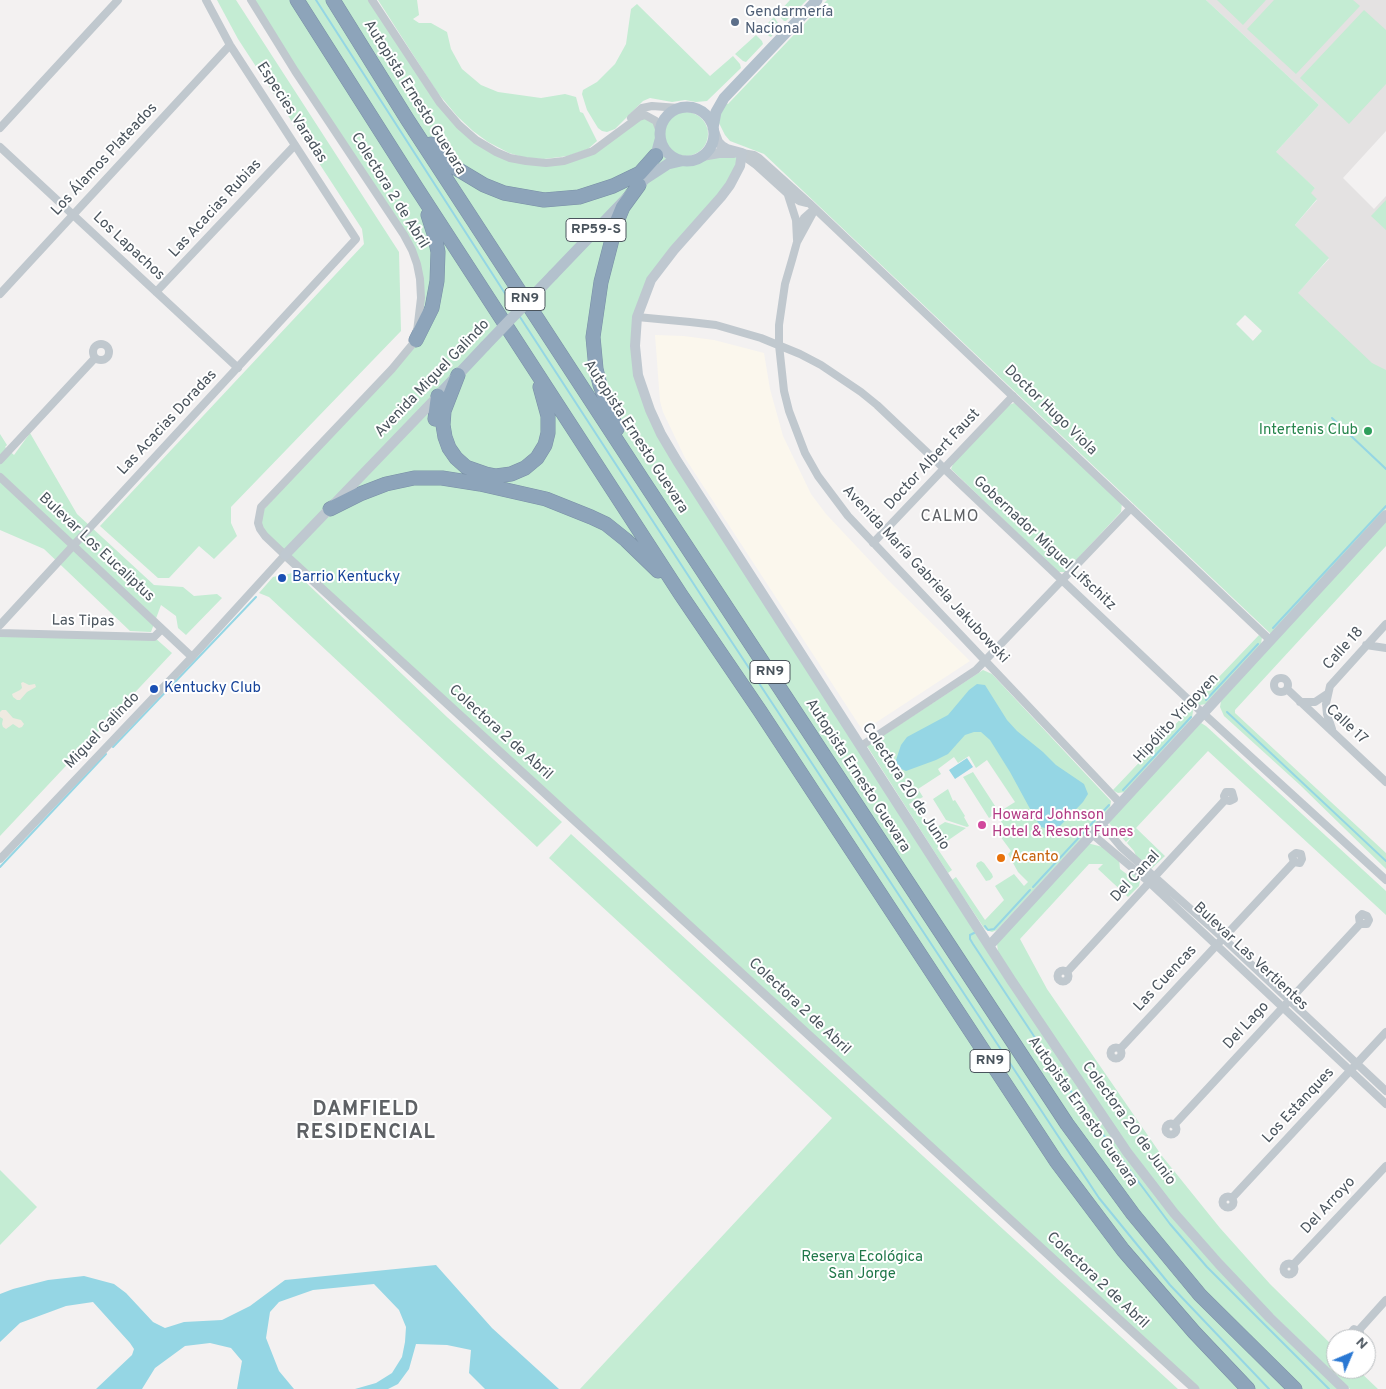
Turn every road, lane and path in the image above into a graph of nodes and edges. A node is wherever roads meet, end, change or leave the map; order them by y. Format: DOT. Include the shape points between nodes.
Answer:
graph roads {
  1 [pos="118,0"];
  2 [pos="206,0"];
  3 [pos="251,0"];
  4 [pos="297,0"];
  5 [pos="333,0"];
  6 [pos="372,0"];
  7 [pos="817,0"];
  8 [pos="230,45"];
  9 [pos="724,98"];
  10 [pos="679,108"];
  11 [pos="700,110"];
  12 [pos="407,119"];
  13 [pos="0,128"];
  14 [pos="624,128"];
  15 [pos="713,130"];
  16 [pos="660,136"];
  17 [pos="295,145"];
  18 [pos="0,147"];
  19 [pos="742,154"];
  20 [pos="656,155"];
  21 [pos="702,156"];
  22 [pos="681,160"];
  23 [pos="641,182"];
  24 [pos="416,187"];
  25 [pos="788,194"];
  26 [pos="812,206"];
  27 [pos="73,215"];
  28 [pos="798,230"];
  29 [pos="356,239"];
  30 [pos="797,242"];
  31 [pos="156,292"];
  32 [pos="0,294"];
  33 [pos="637,318"];
  34 [pos="416,340"];
  35 [pos="779,345"];
  36 [pos="95,358"];
  37 [pos="533,367"];
  38 [pos="238,368"];
  39 [pos="458,375"];
  40 [pos="438,396"];
  41 [pos="1013,396"];
  42 [pos="0,460"];
  43 [pos="944,468"];
  44 [pos="0,477"];
  45 [pos="642,479"];
  46 [pos="480,484"];
  47 [pos="1131,508"];
  48 [pos="330,509"];
  49 [pos="1386,515"];
  50 [pos="873,543"];
  51 [pos="74,546"];
  52 [pos="285,556"];
  53 [pos="1062,580"];
  54 [pos="681,595"];
  55 [pos="1386,624"];
  56 [pos="0,625"];
  57 [pos="162,629"];
  58 [pos="0,633"];
  59 [pos="1270,640"];
  60 [pos="1366,645"];
  61 [pos="1386,648"];
  62 [pos="192,657"];
  63 [pos="986,661"];
  64 [pos="1287,689"];
  65 [pos="1327,694"];
  66 [pos="1300,702"];
  67 [pos="1203,713"];
  68 [pos="1334,733"];
  69 [pos="861,746"];
  70 [pos="1386,782"];
  71 [pos="1225,800"];
  72 [pos="1120,803"];
  73 [pos="1101,823"];
  74 [pos="1092,834"];
  75 [pos="0,859"];
  76 [pos="1294,862"];
  77 [pos="1152,880"];
  78 [pos="1386,880"];
  79 [pos="1360,924"];
  80 [pos="1223,938"];
  81 [pos="990,945"];
  82 [pos="1216,945"];
  83 [pos="1066,972"];
  84 [pos="1289,1000"];
  85 [pos="1283,1007"];
  86 [pos="1386,1032"];
  87 [pos="1120,1049"];
  88 [pos="1357,1064"];
  89 [pos="1350,1071"];
  90 [pos="1386,1091"];
  91 [pos="1386,1104"];
  92 [pos="1174,1125"];
  93 [pos="1386,1166"];
  94 [pos="1232,1198"];
  95 [pos="1293,1265"];
  96 [pos="1386,1300"];
  97 [pos="1359,1329"];
  98 [pos="1195,1389"];
  99 [pos="1248,1389"];
  100 [pos="1295,1389"];
  101 [pos="1344,1389"];
  1 -- 13 [label="street"];
  2 -- 8 [label="street, Especies Varadas"];
  3 -- 34 [label="street, Colectora 2 de Abril" via="412,250 421,298"];
  4 -- 24 [label="highway, RN9"];
  5 -- 12 [label="highway, Autopista Ernesto Guevara / RN9"];
  6 -- 14 [label="street" via="440,102 476,140 496,152 526,161 564,161 593,151"];
  7 -- 9 [label="main road"];
  8 -- 17 [label="street, Especies Varadas"];
  8 -- 27 [label="street, Los Álamos Plateados"];
  9 -- 11 [label="main road"];
  9 -- 15 [label="main road" via="716,112"];
  10 -- 11 [label="main road"];
  10 -- 14 [label="street" via="642,108"];
  10 -- 16 [label="main road" via="664,120"];
  11 -- 15 [label="main road"];
  12 -- 20 [label="highway" via="442,156 468,176 504,193 525,198 564,199 596,193 629,179"];
  12 -- 45 [label="highway, Autopista Ernesto Guevara / RN9"];
  14 -- 16 [label="street" via="645,115 656,121"];
  15 -- 19 [label="main road, Doctor Hugo Viola" via="722,146"];
  15 -- 21 [label="main road" via="711,145"];
  16 -- 20 [label="main road, Avenida Miguel Galindo / RP59-S"];
  16 -- 22 [label="main road" via="667,153"];
  17 -- 29 [label="street, Especies Varadas"];
  17 -- 31 [label="street, Las Acacias Rubias"];
  18 -- 27 [label="street, Los Lapachos"];
  19 -- 21 [label="main road, Doctor Hugo Viola"];
  19 -- 25 [label="street, Doctor Hugo Viola"];
  19 -- 26 [label="street, Doctor Hugo Viola" via="759,158"];
  19 -- 33 [label="main road, Colectora 20 de Junio" via="730,185 652,280"];
  20 -- 23 [label="main road, Avenida Miguel Galindo / RP59-S"];
  21 -- 22 [label="main road" via="696,160"];
  22 -- 23 [label="main road, Avenida Miguel Galindo / RP59-S" via="668,164"];
  23 -- 39 [label="main road, Avenida Miguel Galindo / RP59-S, bridge"];
  23 -- 45 [label="highway" via="623,207 616,224 601,282 593,337 596,369 605,401"];
  24 -- 34 [label="highway" via="438,252 435,296 430,314"];
  24 -- 37 [label="highway, RN9"];
  25 -- 26 [label="street, Doctor Hugo Viola"];
  25 -- 28 [label="street, Avenida María Gabriela Jakubowski"];
  26 -- 28 [label="street"];
  26 -- 30 [label="street, Avenida María Gabriela Jakubowski"];
  26 -- 41 [label="street, Doctor Hugo Viola"];
  27 -- 31 [label="street, Los Lapachos"];
  27 -- 32 [label="street, Los Álamos Plateados"];
  28 -- 30 [label="street, Avenida María Gabriela Jakubowski"];
  29 -- 38 [label="street, Las Acacias Doradas"];
  30 -- 35 [label="street, Avenida María Gabriela Jakubowski" via="782,301"];
  31 -- 38 [label="street, Los Lapachos"];
  33 -- 35 [label="street, Gobernador Miguel Lifschitz" via="716,326"];
  33 -- 69 [label="main road, Colectora 20 de Junio" via="634,346 638,375 661,434"];
  34 -- 52 [label="street, Colectora 2 de Abril" via="261,507 260,529"];
  35 -- 43 [label="street, Gobernador Miguel Lifschitz" via="821,365 861,392"];
  35 -- 50 [label="street, Avenida María Gabriela Jakubowski" via="784,391 805,452 833,498"];
  36 -- 42 [label="street"];
  37 -- 39 [label="highway" via="548,416 545,445 525,468 496,476 466,467 456,458 447,442 444,411"];
  37 -- 54 [label="highway, RN9"];
  38 -- 51 [label="street, Las Acacias Doradas"];
  39 -- 40 [label="main road, Avenida Miguel Galindo / RP59-S"];
  40 -- 46 [label="highway" via="435,432 442,455 458,472"];
  40 -- 48 [label="main road, Avenida Miguel Galindo / RP59-S"];
  41 -- 43 [label="street, Doctor Albert Faust"];
  41 -- 47 [label="street, Doctor Hugo Viola"];
  43 -- 50 [label="street, Doctor Albert Faust"];
  43 -- 53 [label="street, Gobernador Miguel Lifschitz"];
  44 -- 51 [label="street, Bulevar Los Eucaliptus"];
  45 -- 100 [label="highway, Autopista Ernesto Guevara / RN9" via="1067,1124 1133,1214 1200,1295"];
  46 -- 48 [label="highway" via="442,478 414,478 386,484"];
  46 -- 54 [label="highway" via="561,504 606,524 639,551"];
  47 -- 53 [label="street"];
  47 -- 59 [label="street, Doctor Hugo Viola"];
  48 -- 52 [label="main road, Avenida Miguel Galindo / RP59-S"];
  49 -- 59 [label="main road, Hipólito Yrigoyen"];
  50 -- 63 [label="street, Avenida María Gabriela Jakubowski"];
  51 -- 56 [label="street, Las Acacias Doradas"];
  51 -- 57 [label="street, Bulevar Los Eucaliptus"];
  52 -- 62 [label="street, Miguel Galindo"];
  52 -- 98 [label="street, Colectora 2 de Abril"];
  53 -- 63 [label="street"];
  53 -- 67 [label="street, Gobernador Miguel Lifschitz"];
  54 -- 99 [label="highway, RN9" via="1056,1161 1123,1250"];
  55 -- 60 [label="street, Calle 18"];
  57 -- 58 [label="street, Las Tipas" via="154,637"];
  57 -- 62 [label="street, Bulevar Los Eucaliptus"];
  59 -- 67 [label="main road, Hipólito Yrigoyen"];
  60 -- 61 [label="street"];
  60 -- 65 [label="street, Calle 18" via="1334,680"];
  62 -- 75 [label="street, Miguel Galindo"];
  63 -- 69 [label="street"];
  63 -- 72 [label="street, Avenida María Gabriela Jakubowski"];
  64 -- 66 [label="street, Calle 17"];
  65 -- 66 [label="street, Calle 18" via="1314,702"];
  65 -- 68 [label="street, Calle 18" via="1327,714"];
  66 -- 68 [label="street, Calle 17"];
  67 -- 72 [label="main road, Hipólito Yrigoyen"];
  67 -- 78 [label="street, Gobernador Miguel Lifschitz"];
  68 -- 70 [label="street, Calle 17"];
  69 -- 81 [label="main road, Colectora 20 de Junio"];
  71 -- 77 [label="street, Del Canal"];
  72 -- 73 [label="main road, Hipólito Yrigoyen"];
  73 -- 74 [label="main road, Hipólito Yrigoyen"];
  73 -- 77 [label="street, Bulevar Las Vertientes"];
  74 -- 77 [label="street, Bulevar Las Vertientes"];
  74 -- 81 [label="main road, Hipólito Yrigoyen"];
  76 -- 80 [label="street, Las Cuencas"];
  77 -- 80 [label="street, Bulevar Las Vertientes"];
  77 -- 82 [label="street, Bulevar Las Vertientes"];
  77 -- 83 [label="street, Del Canal"];
  79 -- 84 [label="street, Del Lago"];
  80 -- 82 [label="street, Las Cuencas"];
  80 -- 84 [label="street, Bulevar Las Vertientes"];
  81 -- 101 [label="main road, Colectora 20 de Junio" via="1097,1109 1174,1213 1241,1288"];
  82 -- 85 [label="street, Bulevar Las Vertientes"];
  82 -- 87 [label="street, Las Cuencas"];
  84 -- 85 [label="street, Del Lago"];
  84 -- 88 [label="street, Bulevar Las Vertientes"];
  85 -- 89 [label="street, Bulevar Las Vertientes"];
  85 -- 92 [label="street, Del Lago"];
  86 -- 88 [label="street, Los Estanques"];
  88 -- 89 [label="street, Los Estanques"];
  88 -- 90 [label="street, Bulevar Las Vertientes"];
  89 -- 91 [label="street, Bulevar Las Vertientes"];
  89 -- 94 [label="street, Los Estanques"];
  93 -- 95 [label="street, Del Arroyo"];
  96 -- 97 [label="street"];
}
